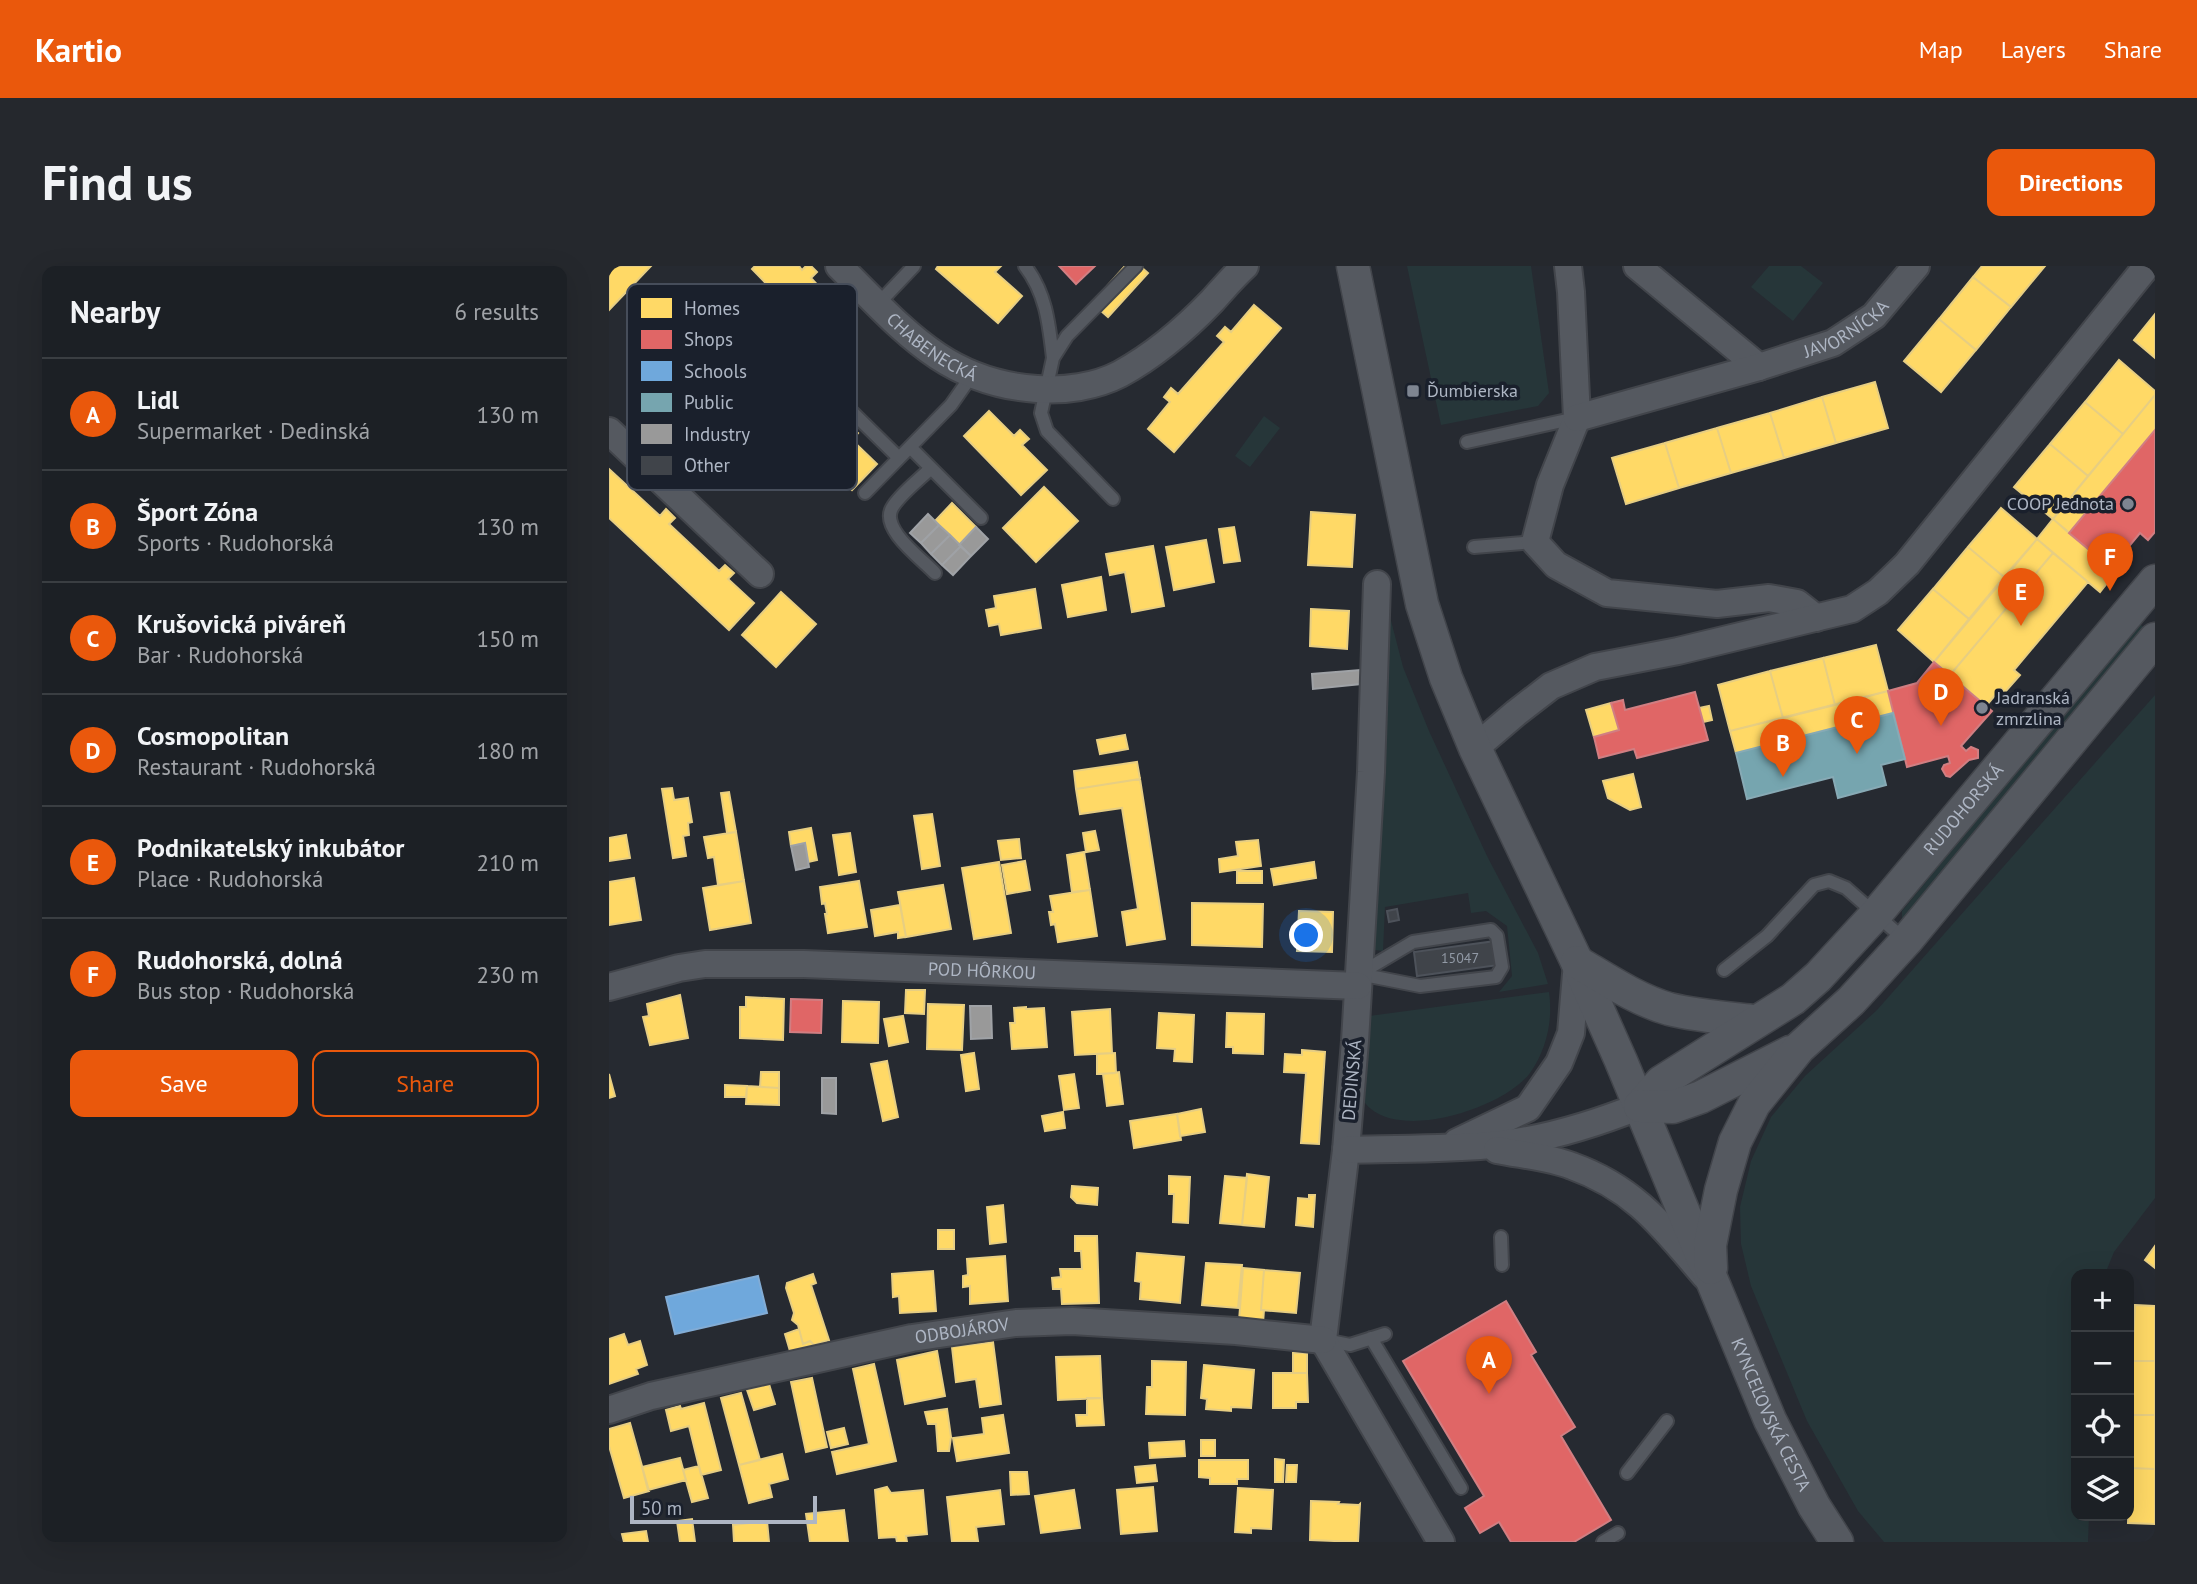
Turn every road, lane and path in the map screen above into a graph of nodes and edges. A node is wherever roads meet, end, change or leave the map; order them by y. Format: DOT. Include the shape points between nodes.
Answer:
graph roads {
  1 [pos="839,266"];
  2 [pos="914,266"];
  3 [pos="1025,266"];
  4 [pos="1136,266"];
  5 [pos="1245,266"];
  6 [pos="1353,266"];
  7 [pos="1567,266"];
  8 [pos="1637,266"];
  9 [pos="1916,266"];
  10 [pos="2147,266"];
  11 [pos="878,304"];
  12 [pos="1053,358"];
  13 [pos="1759,367"];
  14 [pos="972,375"];
  15 [pos="1045,390"];
  16 [pos="857,417"];
  17 [pos="1577,418"];
  18 [pos="609,431"];
  19 [pos="1467,442"];
  20 [pos="911,447"];
  21 [pos="627,448"];
  22 [pos="899,458"];
  23 [pos="931,468"];
  24 [pos="671,490"];
  25 [pos="865,493"];
  26 [pos="1113,499"];
  27 [pos="981,519"];
  28 [pos="1535,542"];
  29 [pos="1474,547"];
  30 [pos="935,573"];
  31 [pos="760,574"];
  32 [pos="2155,581"];
  33 [pos="1377,584"];
  34 [pos="1816,618"];
  35 [pos="2155,639"];
  36 [pos="1475,748"];
  37 [pos="1878,913"];
  38 [pos="1906,941"];
  39 [pos="1577,962"];
  40 [pos="1724,970"];
  41 [pos="1359,980"];
  42 [pos="609,987"];
  43 [pos="1755,1021"];
  44 [pos="1799,1048"];
  45 [pos="1640,1106"];
  46 [pos="1482,1146"];
  47 [pos="1446,1147"];
  48 [pos="1346,1150"];
  49 [pos="1501,1237"];
  50 [pos="1503,1265"];
  51 [pos="1712,1284"];
  52 [pos="1385,1334"];
  53 [pos="1371,1338"];
  54 [pos="1323,1340"];
  55 [pos="609,1410"];
  56 [pos="1667,1421"];
  57 [pos="1627,1473"];
  58 [pos="1461,1488"];
  59 [pos="1618,1533"];
  60 [pos="1441,1542"];
  61 [pos="1604,1542"];
  62 [pos="1837,1542"];
  1 -- 11 [label="street, CHABENECKÁ"];
  2 -- 11 [label="lane"];
  3 -- 12 [label="lane" via="1037,283 1046,310"];
  4 -- 12 [label="lane" via="1067,336"];
  5 -- 15 [label="street, CHABENECKÁ" via="1170,338 1118,374 1075,388"];
  6 -- 36 [label="street, KYNCEĽOVSKÁ CESTA" via="1422,604"];
  7 -- 17 [label="street"];
  8 -- 13 [label="street"];
  9 -- 13 [label="street, JAVORNÍCKA" via="1874,316 1833,343"];
  10 -- 34 [label="street" via="1907,564 1852,609"];
  11 -- 14 [label="street, CHABENECKÁ" via="924,348"];
  12 -- 15 [label="lane"];
  13 -- 17 [label="street, JAVORNÍCKA"];
  14 -- 15 [label="street, CHABENECKÁ" via="1009,387"];
  14 -- 20 [label="lane"];
  15 -- 26 [label="lane" via="1041,413 1047,431"];
  16 -- 22 [label="lane"];
  17 -- 19 [label="lane"];
  17 -- 28 [label="street" via="1550,485"];
  18 -- 21 [label="street"];
  20 -- 22 [label="lane"];
  20 -- 23 [label="lane"];
  22 -- 25 [label="lane"];
  23 -- 27 [label="lane"];
  23 -- 30 [label="lane" via="892,508 889,519 893,531"];
  24 -- 31 [label="street"];
  28 -- 29 [label="lane"];
  28 -- 34 [label="street" via="1556,565 1607,593 1717,604 1769,598 1797,603"];
  32 -- 37 [label="street, RUDOHORSKÁ"];
  33 -- 41 [label="street, DEDINSKÁ"];
  34 -- 36 [label="street" via="1595,667 1551,686"];
  35 -- 38 [label="street"];
  36 -- 39 [label="street, KYNCEĽOVSKÁ CESTA"];
  37 -- 38 [label="lane"];
  37 -- 40 [label="lane" via="1846,888 1829,881 1814,885 1767,936"];
  37 -- 43 [label="street, RUDOHORSKÁ" via="1793,999"];
  38 -- 44 [label="street" via="1851,1001"];
  39 -- 43 [label="street" via="1666,1008"];
  39 -- 45 [label="street, KYNCEĽOVSKÁ CESTA"];
  39 -- 47 [label="street" via="1571,1032 1559,1063 1528,1108"];
  41 -- 41 [label="lane" via="1420,986 1496,977 1502,967 1497,936 1490,930 1413,942"];
  41 -- 42 [label="street, POD HÔRKOU" via="735,963 679,968"];
  41 -- 48 [label="street, DEDINSKÁ"];
  43 -- 45 [label="street, RUDOHORSKÁ" via="1661,1082"];
  44 -- 45 [label="street" via="1702,1097 1672,1107"];
  44 -- 51 [label="street" via="1754,1104 1735,1142 1710,1245"];
  45 -- 46 [label="street" via="1587,1125"];
  45 -- 51 [label="street, KYNCEĽOVSKÁ CESTA"];
  46 -- 47 [label="street"];
  46 -- 51 [label="street" via="1571,1165 1633,1197"];
  47 -- 48 [label="street"];
  48 -- 54 [label="street, DEDINSKÁ"];
  49 -- 50 [label="lane"];
  51 -- 62 [label="street, KYNCEĽOVSKÁ CESTA" via="1786,1453"];
  52 -- 53 [label="lane"];
  53 -- 54 [label="lane" via="1350,1345"];
  53 -- 58 [label="lane"];
  54 -- 55 [label="street, ODBOJÁROV" via="1072,1321 1016,1323 912,1338 675,1390"];
  54 -- 60 [label="street"];
  56 -- 57 [label="lane"];
  59 -- 61 [label="lane"];
}
